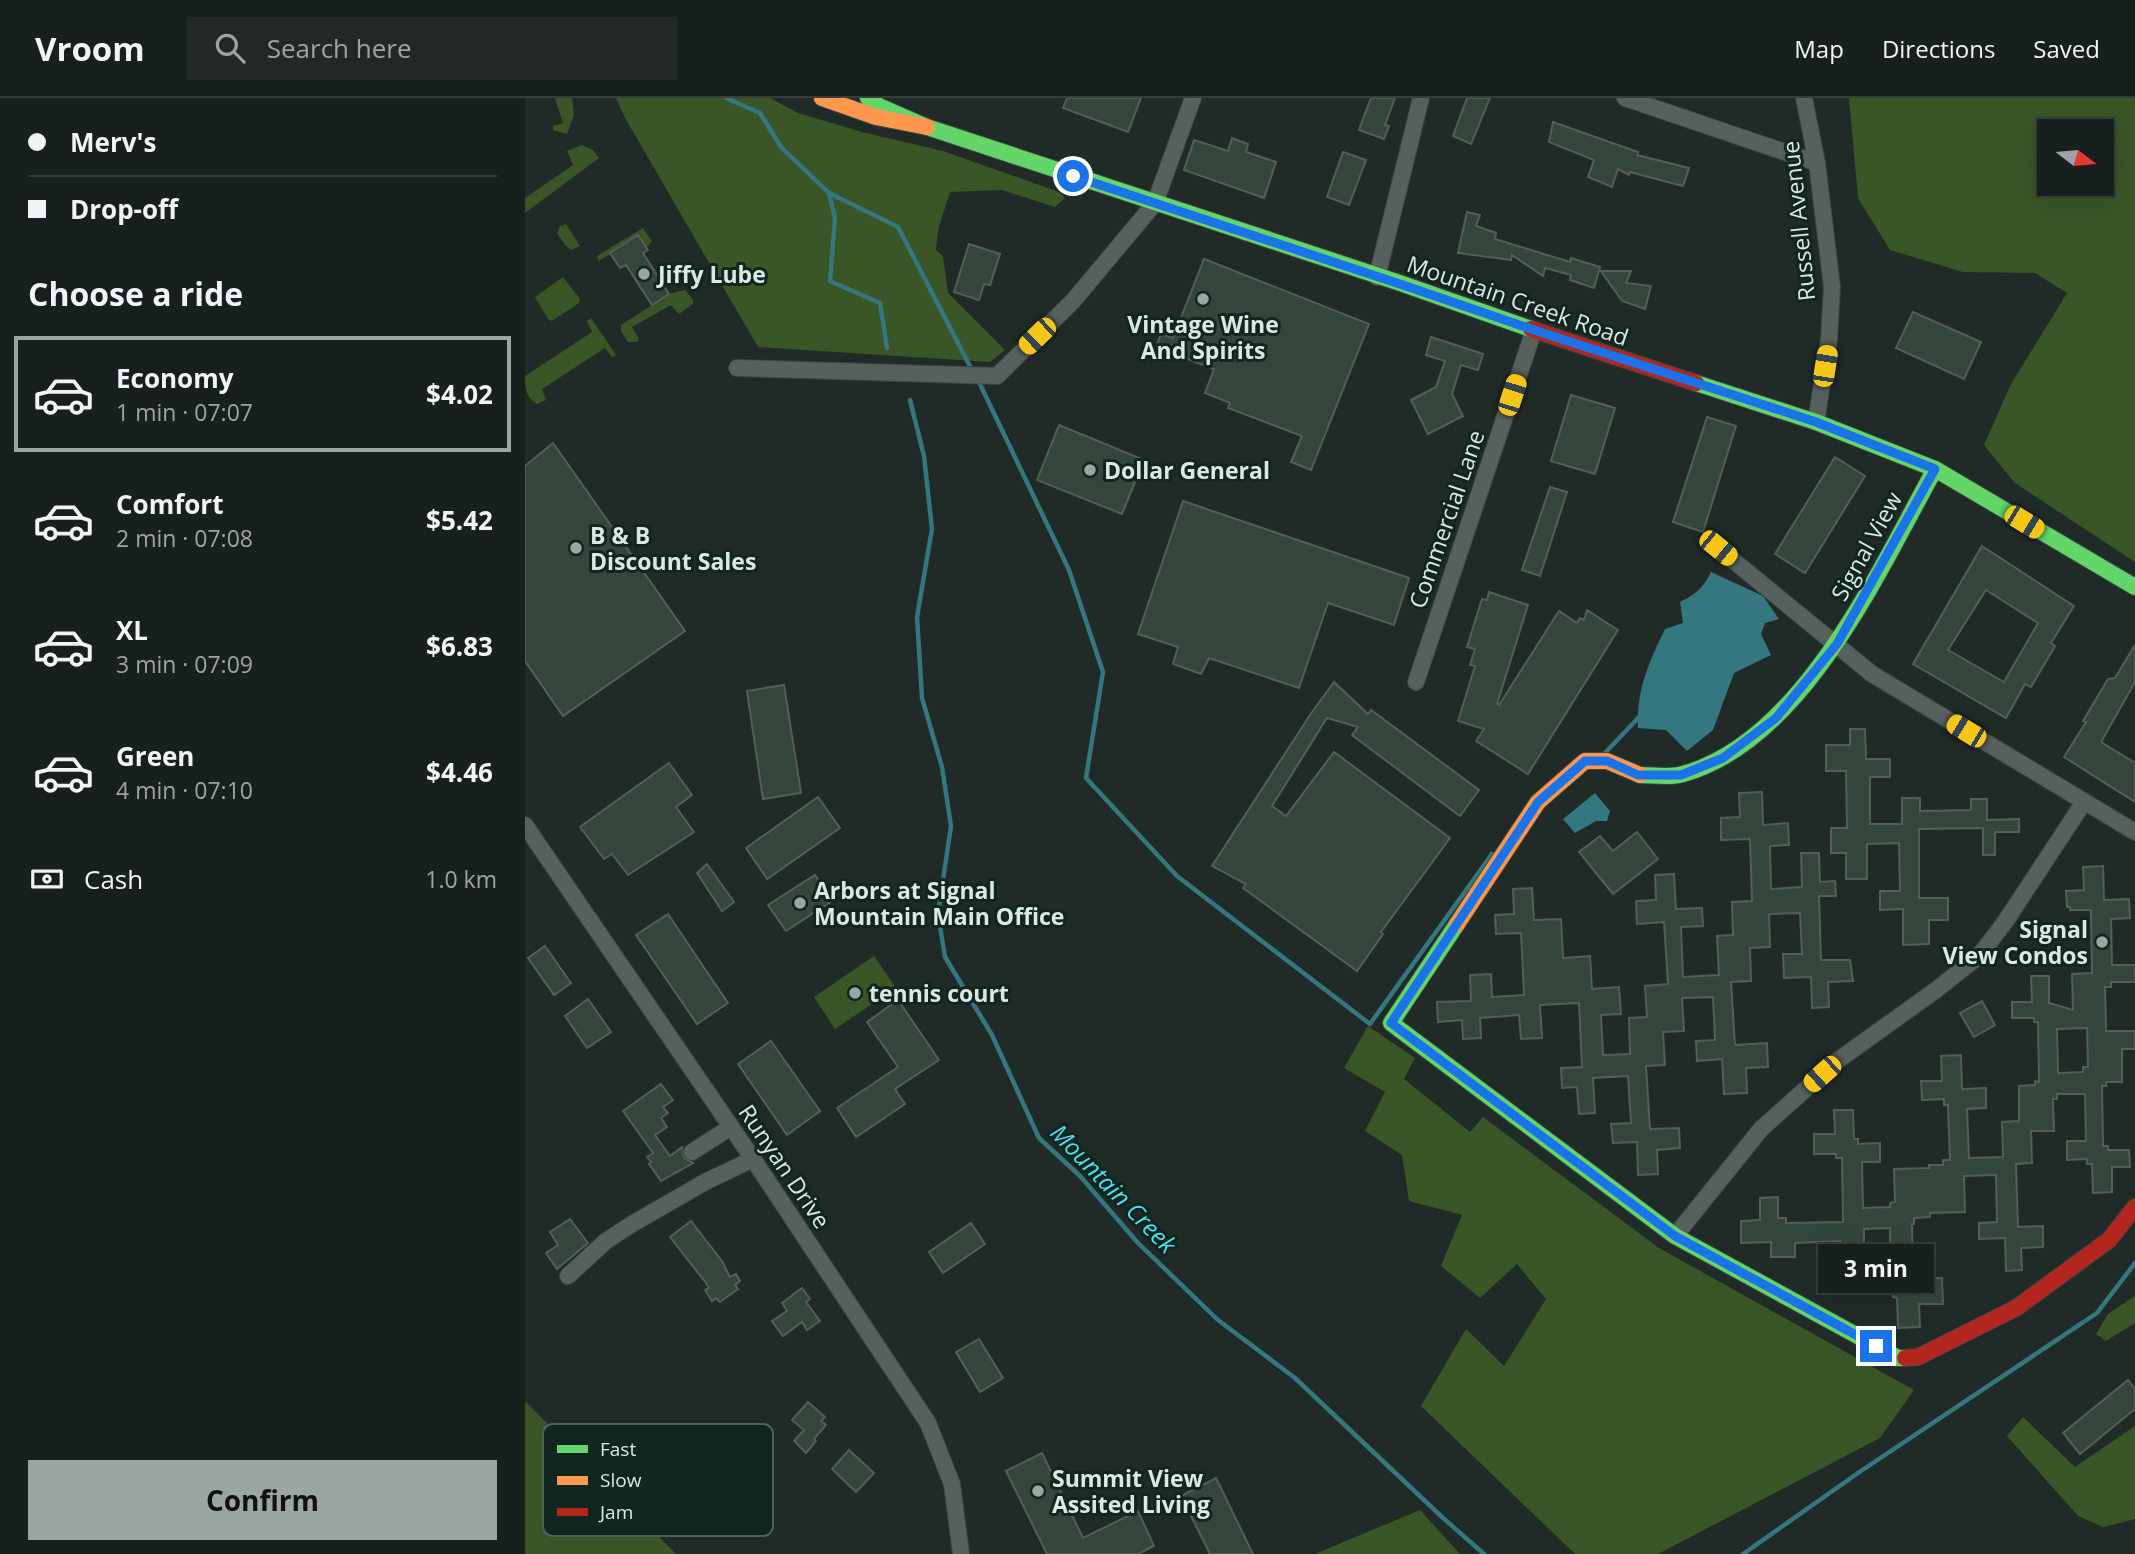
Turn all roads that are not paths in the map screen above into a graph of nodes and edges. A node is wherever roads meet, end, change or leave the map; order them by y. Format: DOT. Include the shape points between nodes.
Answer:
graph roads {
  1 [pos="822,98"];
  2 [pos="868,98"];
  3 [pos="1193,98"];
  4 [pos="1421,98"];
  5 [pos="1625,98"];
  6 [pos="1804,98"];
  7 [pos="927,127"];
  8 [pos="1818,163"];
  9 [pos="1155,203"];
  10 [pos="1377,277"];
  11 [pos="1534,330"];
  12 [pos="737,368"];
  13 [pos="1816,422"];
  14 [pos="1935,469"];
  15 [pos="1718,548"];
  16 [pos="2135,587"];
  17 [pos="1837,644"];
  18 [pos="1416,682"];
  19 [pos="2084,802"];
  20 [pos="525,824"];
  21 [pos="2135,832"];
  22 [pos="731,1127"];
  23 [pos="692,1153"];
  24 [pos="753,1159"];
  25 [pos="2135,1207"];
  26 [pos="1675,1236"];
  27 [pos="568,1276"];
  28 [pos="961,1554"];
  1 -- 7 [label="street" via="876,117"];
  2 -- 7 [label="street, Mountain Creek Road"];
  3 -- 9 [label="street"];
  4 -- 10 [label="street"];
  5 -- 8 [label="street"];
  6 -- 8 [label="street, Russell Avenue"];
  7 -- 9 [label="street, Mountain Creek Road"];
  8 -- 13 [label="street, Russell Avenue" via="1832,287"];
  9 -- 10 [label="street, Mountain Creek Road"];
  9 -- 12 [label="street" via="1073,301 997,376"];
  10 -- 11 [label="street, Mountain Creek Road"];
  11 -- 13 [label="street, Mountain Creek Road"];
  11 -- 18 [label="street, Commercial Lane"];
  13 -- 14 [label="street, Mountain Creek Road"];
  14 -- 16 [label="street, Mountain Creek Road"];
  14 -- 17 [label="street, Signal View"];
  15 -- 17 [label="street"];
  17 -- 19 [label="street" via="1872,674"];
  17 -- 26 [label="street, Signal View" via="1776,718 1723,758 1681,775 1638,775 1607,761 1585,761 1538,802 1391,1023"];
  19 -- 21 [label="street"];
  19 -- 26 [label="street" via="1979,956 1837,1061 1761,1129"];
  20 -- 22 [label="street, Runyan Drive"];
  22 -- 23 [label="street"];
  22 -- 24 [label="street, Runyan Drive"];
  24 -- 27 [label="street" via="605,1241"];
  24 -- 28 [label="street, Runyan Drive" via="927,1423 952,1483"];
  25 -- 26 [label="street" via="2109,1240 2016,1308 1918,1357 1898,1358"];
}
